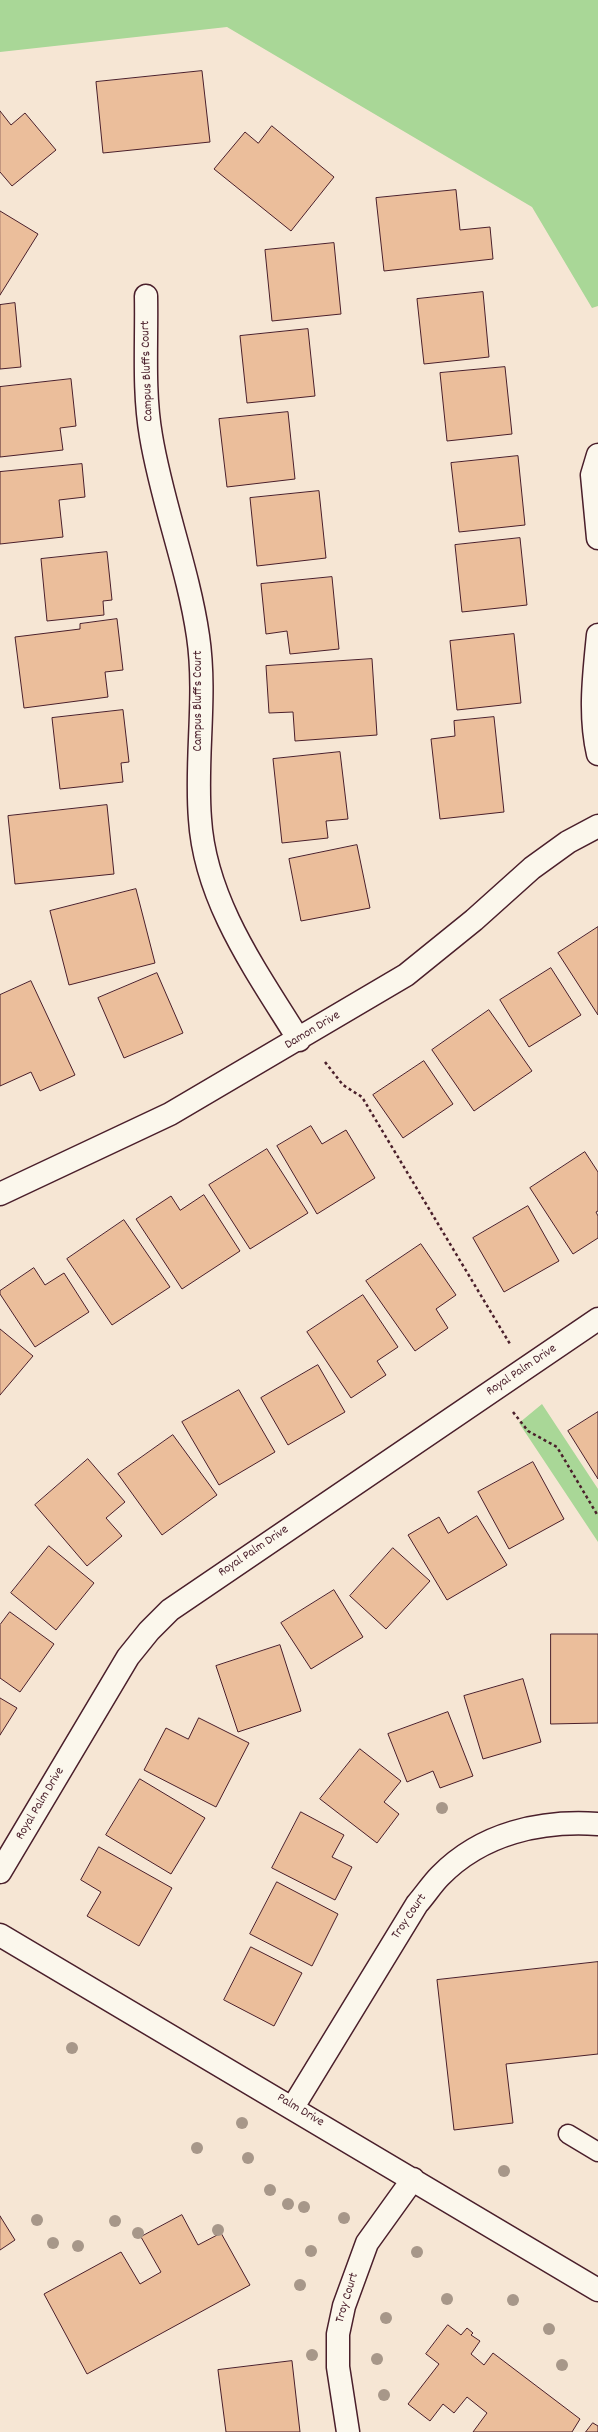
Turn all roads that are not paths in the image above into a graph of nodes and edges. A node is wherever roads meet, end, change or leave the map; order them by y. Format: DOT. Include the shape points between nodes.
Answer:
graph roads {
  1 [pos="146,296"];
  2 [pos="598,455"];
  3 [pos="598,538"];
  4 [pos="598,635"];
  5 [pos="598,754"];
  6 [pos="598,826"];
  7 [pos="298,1040"];
  8 [pos="0,1194"];
  9 [pos="598,1320"];
  10 [pos="598,1824"];
  11 [pos="0,1872"];
  12 [pos="0,1935"];
  13 [pos="292,2107"];
  14 [pos="568,2134"];
  15 [pos="598,2152"];
  16 [pos="413,2178"];
  17 [pos="598,2290"];
  18 [pos="348,2432"];
  1 -- 7 [label="street, Campus Bluffs Court" via="147,408 151,437 189,586 198,637 202,677 200,819 205,857 219,898 239,942"];
  2 -- 3 [label="street" via="592,476"];
  4 -- 5 [label="street" via="592,689 593,734"];
  6 -- 7 [label="street, Damon Drive" via="568,842 532,868 406,976"];
  7 -- 8 [label="street, Damon Drive" via="170,1114"];
  9 -- 11 [label="street, Royal Palm Drive" via="170,1610 128,1657"];
  10 -- 13 [label="street, Troy Court" via="538,1825 503,1835 471,1851 440,1876 417,1904"];
  12 -- 13 [label="street, Palm Drive"];
  13 -- 16 [label="street, Palm Drive"];
  14 -- 15 [label="lane"];
  16 -- 17 [label="street, Palm Drive"];
  16 -- 18 [label="street, Troy Court" via="368,2243 344,2306 338,2334 338,2367"];
}
